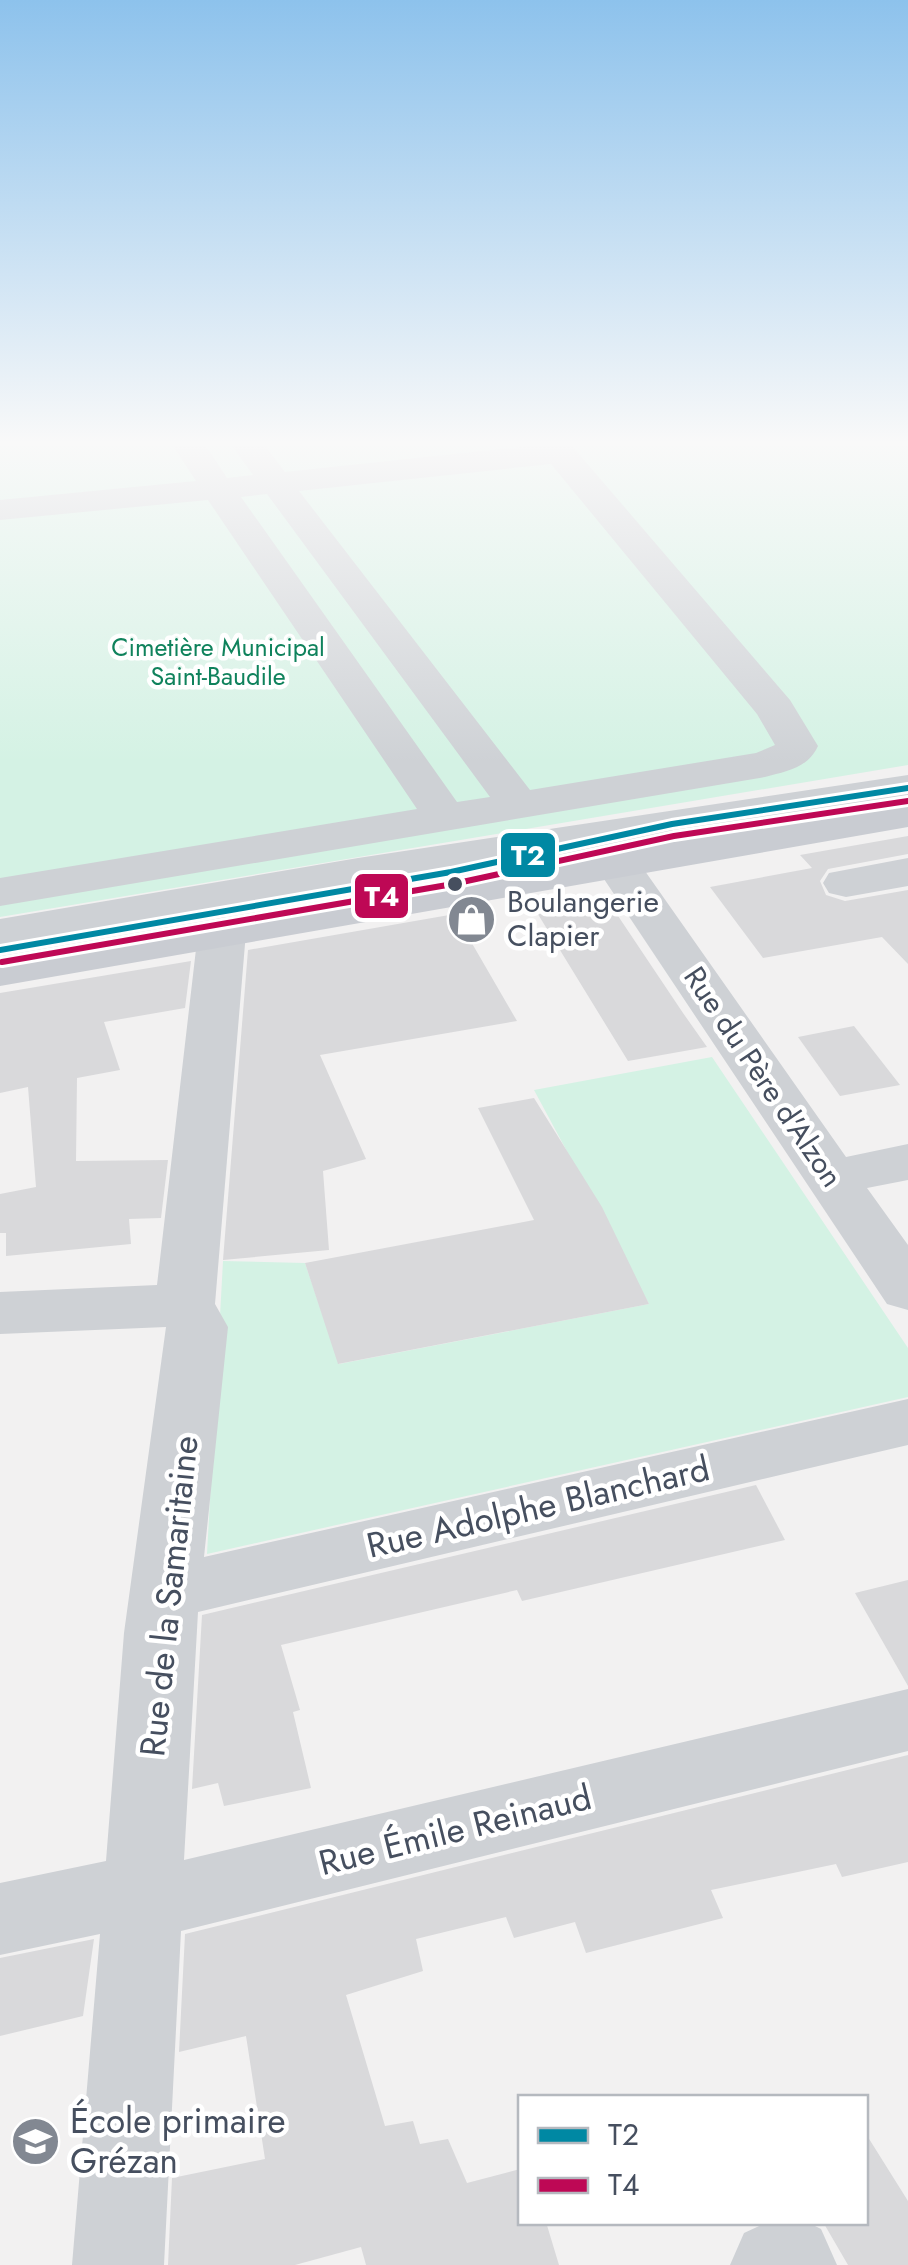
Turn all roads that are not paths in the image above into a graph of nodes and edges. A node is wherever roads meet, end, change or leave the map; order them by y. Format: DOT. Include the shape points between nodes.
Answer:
graph roads {
  1 [pos="262,552"];
  2 [pos="328,552"];
  3 [pos="643,552"];
  4 [pos="908,788"];
  5 [pos="517,803"];
  6 [pos="908,814"];
  7 [pos="444,815"];
  8 [pos="672,824"];
  9 [pos="617,864"];
  10 [pos="908,872"];
  11 [pos="846,883"];
  12 [pos="0,892"];
  13 [pos="222,932"];
  14 [pos="0,934"];
  15 [pos="0,950"];
  16 [pos="0,971"];
  17 [pos="908,1162"];
  18 [pos="832,1178"];
  19 [pos="908,1290"];
  20 [pos="185,1304"];
  21 [pos="0,1313"];
  22 [pos="908,1422"];
  23 [pos="168,1592"];
  24 [pos="908,1720"];
  25 [pos="143,1890"];
  26 [pos="0,1920"];
  27 [pos="118,2265"];
  28 [pos="776,2265"];
  29 [pos="791,2265"];
  1 -- 7 [label="street"];
  2 -- 5 [label="street"];
  3 -- 5 [label="street" via="775,709 797,746 787,758 765,764"];
  4 -- 8 [label="street"];
  5 -- 7 [label="street"];
  6 -- 9 [label="main road"];
  7 -- 12 [label="street"];
  8 -- 14 [label="street"];
  8 -- 15 [label="street" via="451,872"];
  9 -- 13 [label="main road"];
  9 -- 18 [label="street, Rue du Père d'Alzon"];
  10 -- 11 [label="street"];
  13 -- 16 [label="main road"];
  13 -- 20 [label="street, Rue de la Samaritaine"];
  17 -- 18 [label="street"];
  18 -- 19 [label="street, Rue du Père d'Alzon"];
  20 -- 21 [label="street"];
  20 -- 23 [label="street, Rue de la Samaritaine" via="197,1327"];
  22 -- 23 [label="street, Rue Adolphe Blanchard"];
  23 -- 25 [label="street, Rue de la Samaritaine"];
  24 -- 25 [label="street, Rue Émile Reinaud" via="186,1896"];
  25 -- 26 [label="street, Rue Émile Reinaud"];
  25 -- 27 [label="street, Rue de la Samaritaine"];
  28 -- 29 [label="street"];
}
